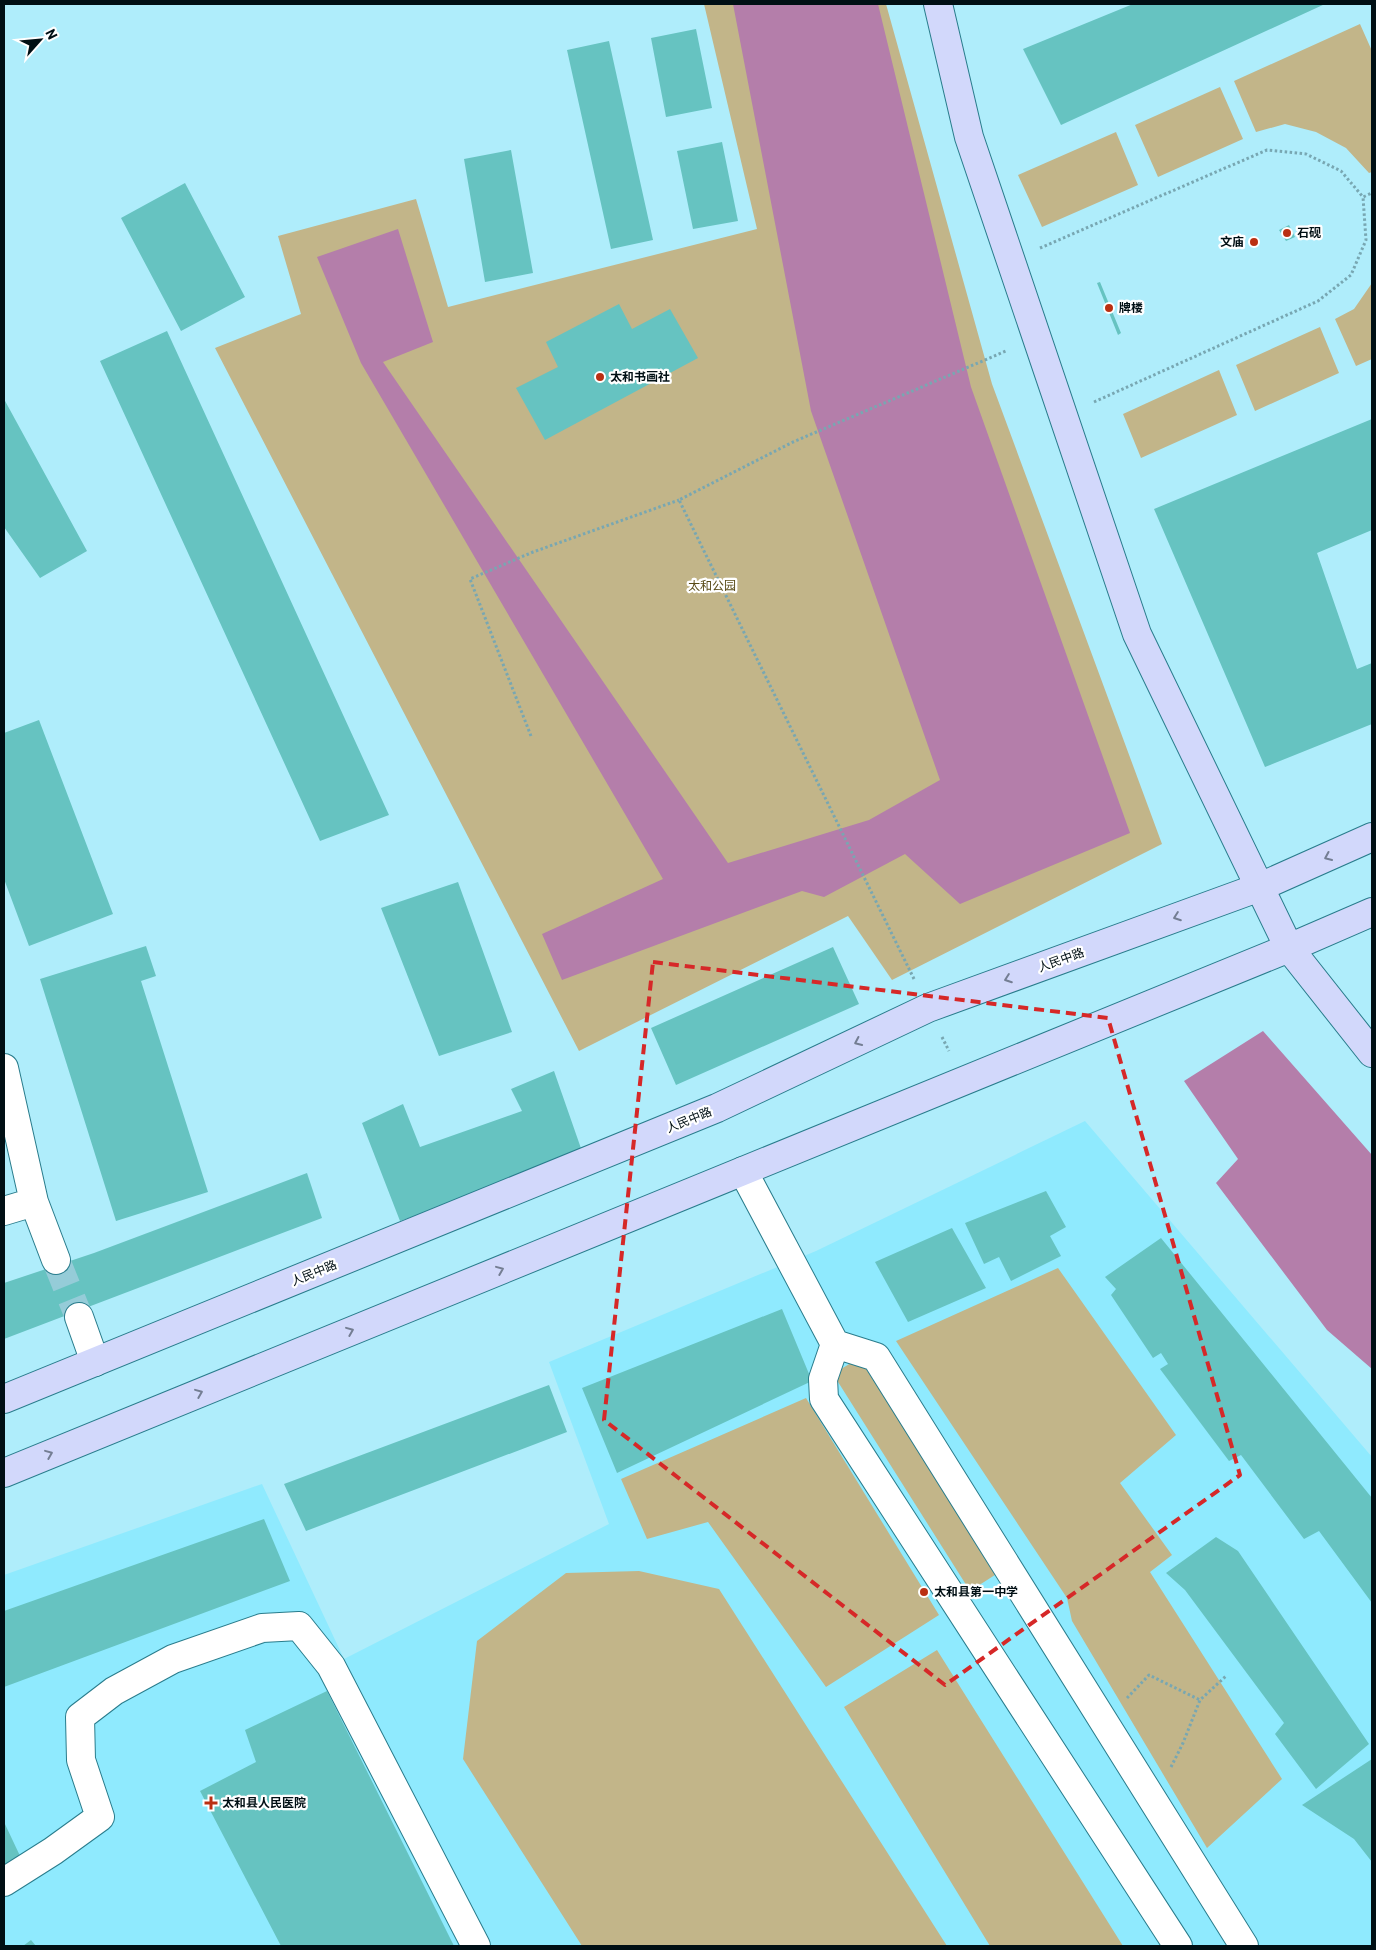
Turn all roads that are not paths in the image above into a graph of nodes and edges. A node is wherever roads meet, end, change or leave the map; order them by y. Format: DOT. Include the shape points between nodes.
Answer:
graph roads {
  1 [pos="938,4"];
  2 [pos="1372,837"];
  3 [pos="1260,887"];
  4 [pos="1372,912"];
  5 [pos="1289,948"];
  6 [pos="1372,1052"];
  7 [pos="4,1068"];
  8 [pos="743,1171"];
  9 [pos="34,1202"];
  10 [pos="4,1211"];
  11 [pos="56,1260"];
  12 [pos="79,1317"];
  13 [pos="835,1344"];
  14 [pos="95,1362"];
  15 [pos="4,1399"];
  16 [pos="4,1472"];
  17 [pos="4,1882"];
  18 [pos="476,1946"];
  19 [pos="1178,1946"];
  20 [pos="1244,1946"];
  1 -- 3 [label="main road" via="968,136 1137,634"];
  2 -- 3 [label="main road, 人民中路, one-way"];
  3 -- 5 [label="main road"];
  3 -- 14 [label="main road, 人民中路, one-way" via="928,1008 717,1108"];
  4 -- 5 [label="main road"];
  5 -- 6 [label="main road"];
  5 -- 8 [label="main road"];
  7 -- 9 [label="street"];
  8 -- 13 [label="street"];
  16 -- 8 [label="main road, one-way"];
  9 -- 10 [label="street"];
  9 -- 11 [label="street"];
  12 -- 14 [label="street"];
  13 -- 19 [label="street" via="823,1379 824,1399"];
  13 -- 20 [label="street" via="876,1357"];
  14 -- 15 [label="main road, 人民中路"];
  17 -- 18 [label="street" via="100,1817 82,1760 80,1717 114,1691 173,1659 262,1628 299,1626 331,1666"];
}
